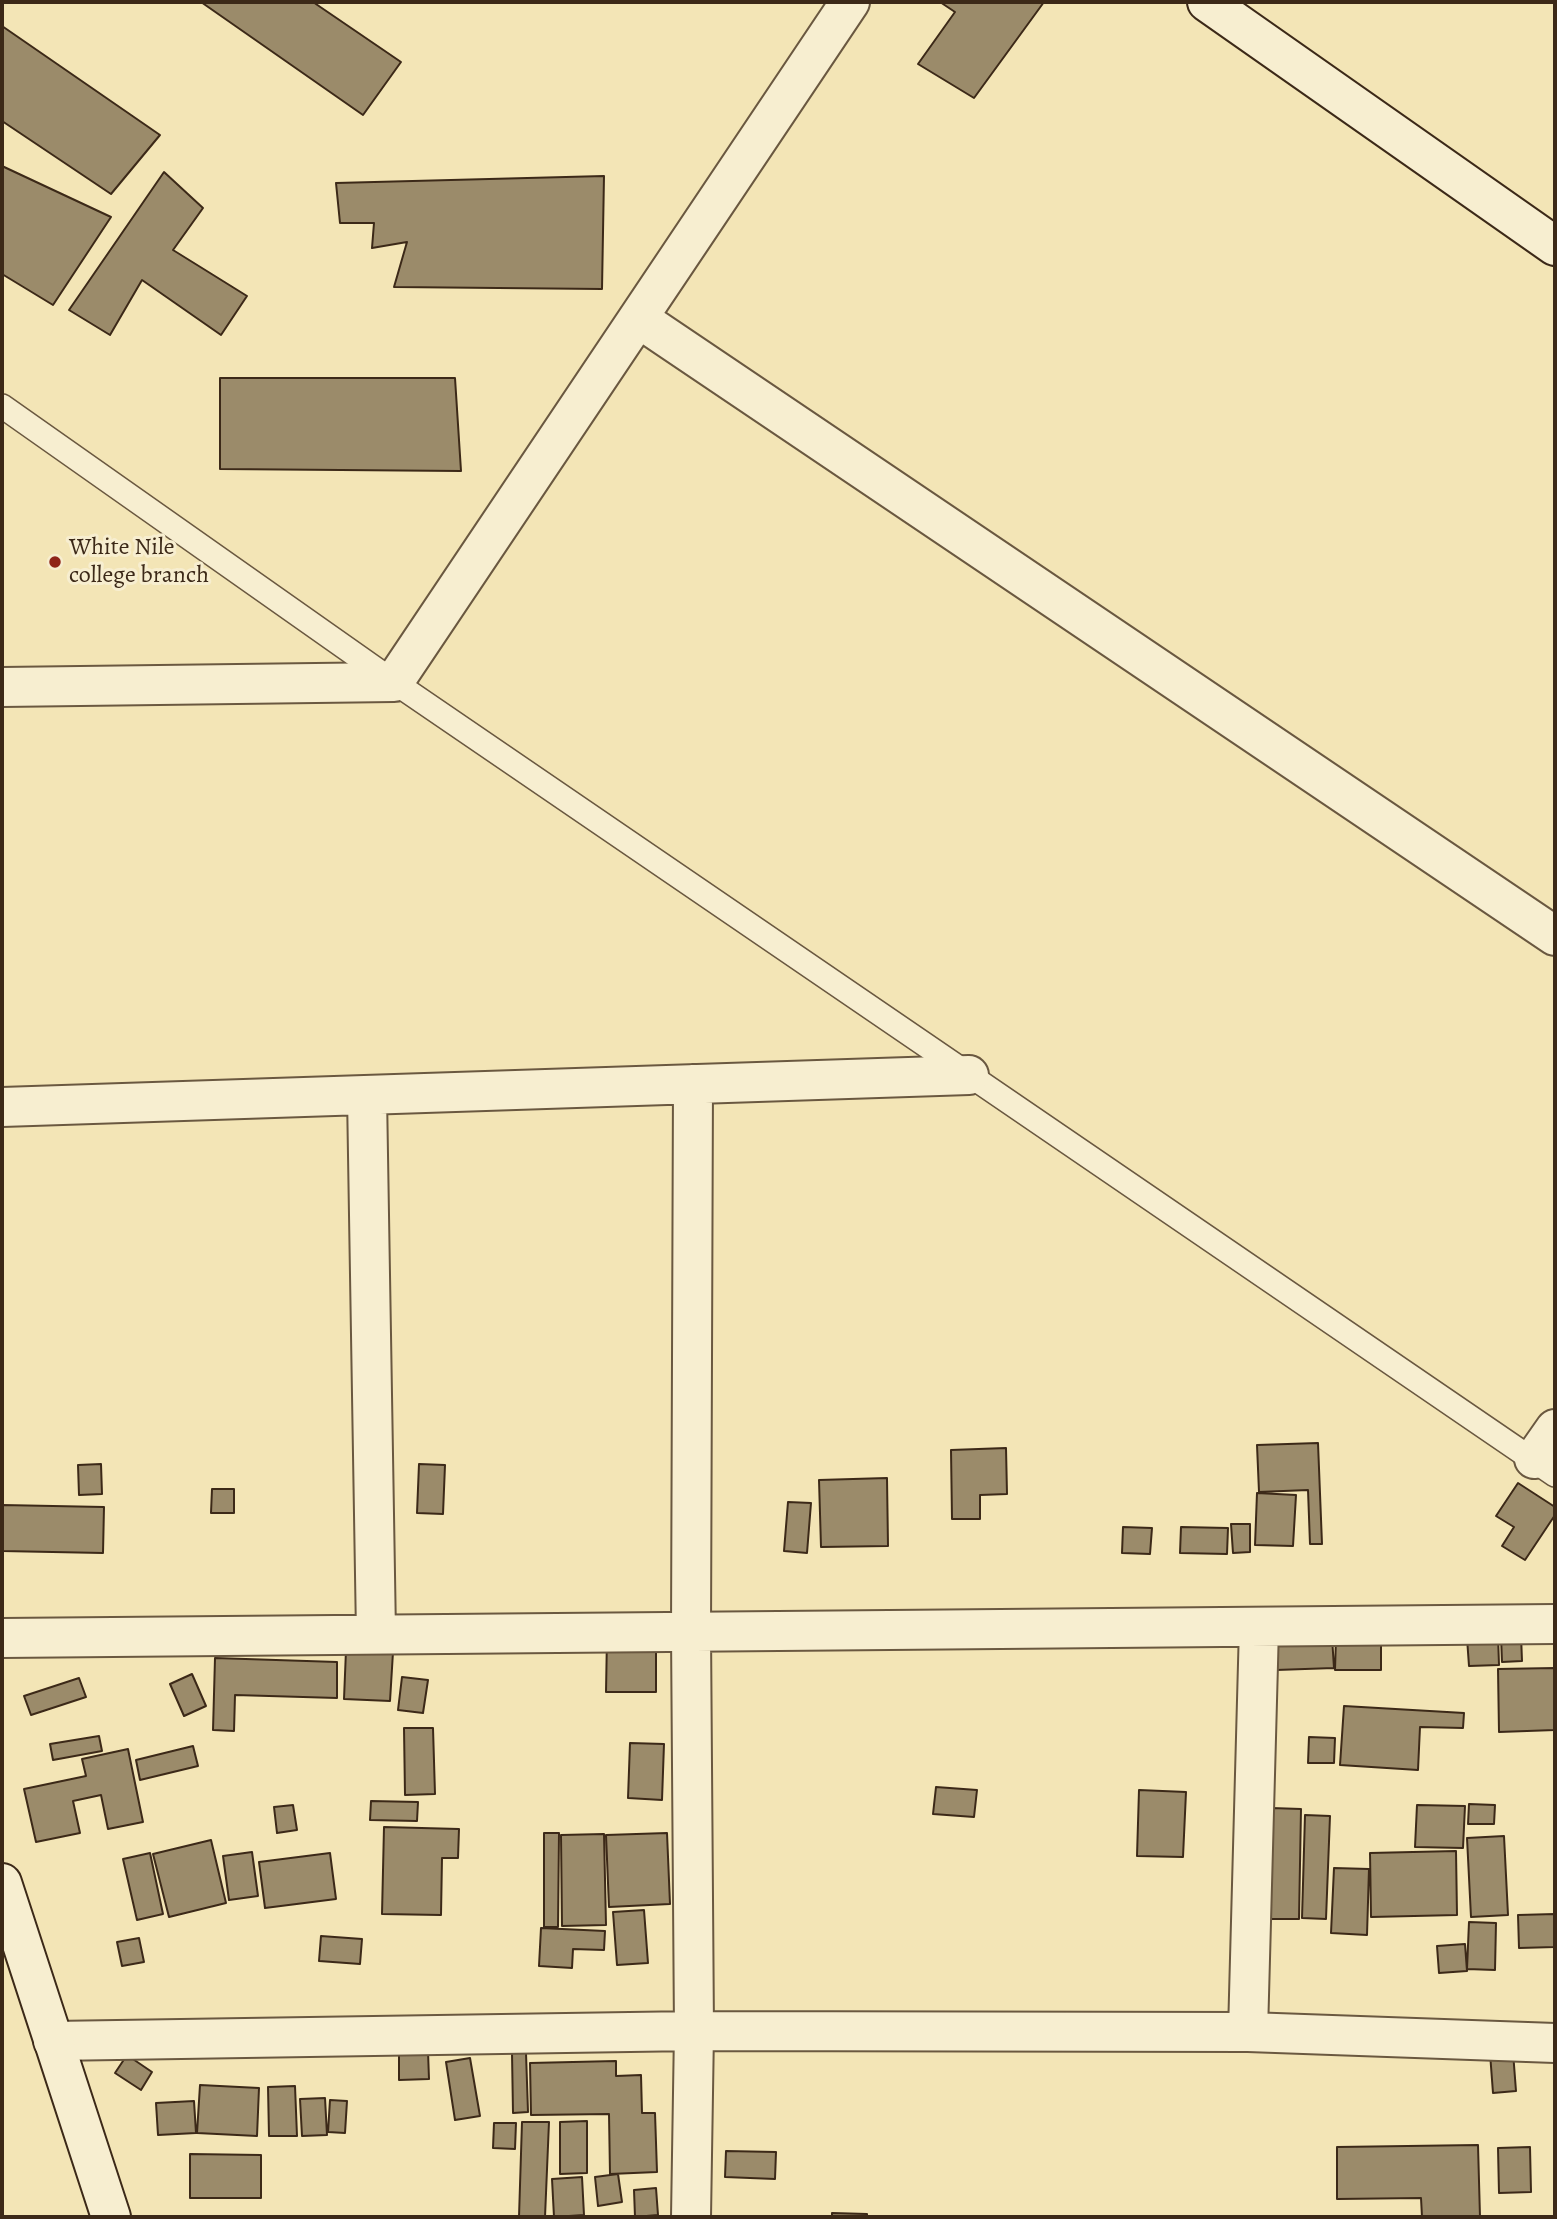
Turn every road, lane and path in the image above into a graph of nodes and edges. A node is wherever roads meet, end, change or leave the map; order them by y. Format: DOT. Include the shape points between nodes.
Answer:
graph roads {
  1 [pos="850,2"];
  2 [pos="1207,2"];
  3 [pos="1555,246"];
  4 [pos="638,318"];
  5 [pos="2,406"];
  6 [pos="394,682"];
  7 [pos="2,687"];
  8 [pos="1555,936"];
  9 [pos="969,1075"];
  10 [pos="693,1084"];
  11 [pos="367,1095"];
  12 [pos="2,1107"];
  13 [pos="1548,1455"];
  14 [pos="1555,1624"];
  15 [pos="1259,1627"];
  16 [pos="691,1632"];
  17 [pos="376,1634"];
  18 [pos="2,1638"];
  19 [pos="2,1883"];
  20 [pos="694,2031"];
  21 [pos="1248,2032"];
  22 [pos="53,2041"];
  23 [pos="1555,2043"];
  24 [pos="111,2217"];
  25 [pos="691,2217"];
  1 -- 4 [label="street"];
  2 -- 3 [label="street"];
  4 -- 6 [label="street"];
  4 -- 8 [label="street"];
  5 -- 6 [label="lane"];
  6 -- 7 [label="street"];
  6 -- 9 [label="lane"];
  9 -- 10 [label="street"];
  9 -- 13 [label="lane"];
  10 -- 11 [label="street"];
  10 -- 16 [label="street"];
  11 -- 12 [label="street"];
  11 -- 17 [label="street"];
  14 -- 15 [label="street"];
  15 -- 16 [label="street"];
  15 -- 21 [label="street"];
  16 -- 17 [label="street"];
  16 -- 20 [label="street"];
  17 -- 18 [label="street"];
  19 -- 22 [label="street"];
  20 -- 21 [label="street"];
  20 -- 22 [label="street"];
  20 -- 25 [label="street"];
  21 -- 23 [label="street"];
  22 -- 24 [label="street"];
}
